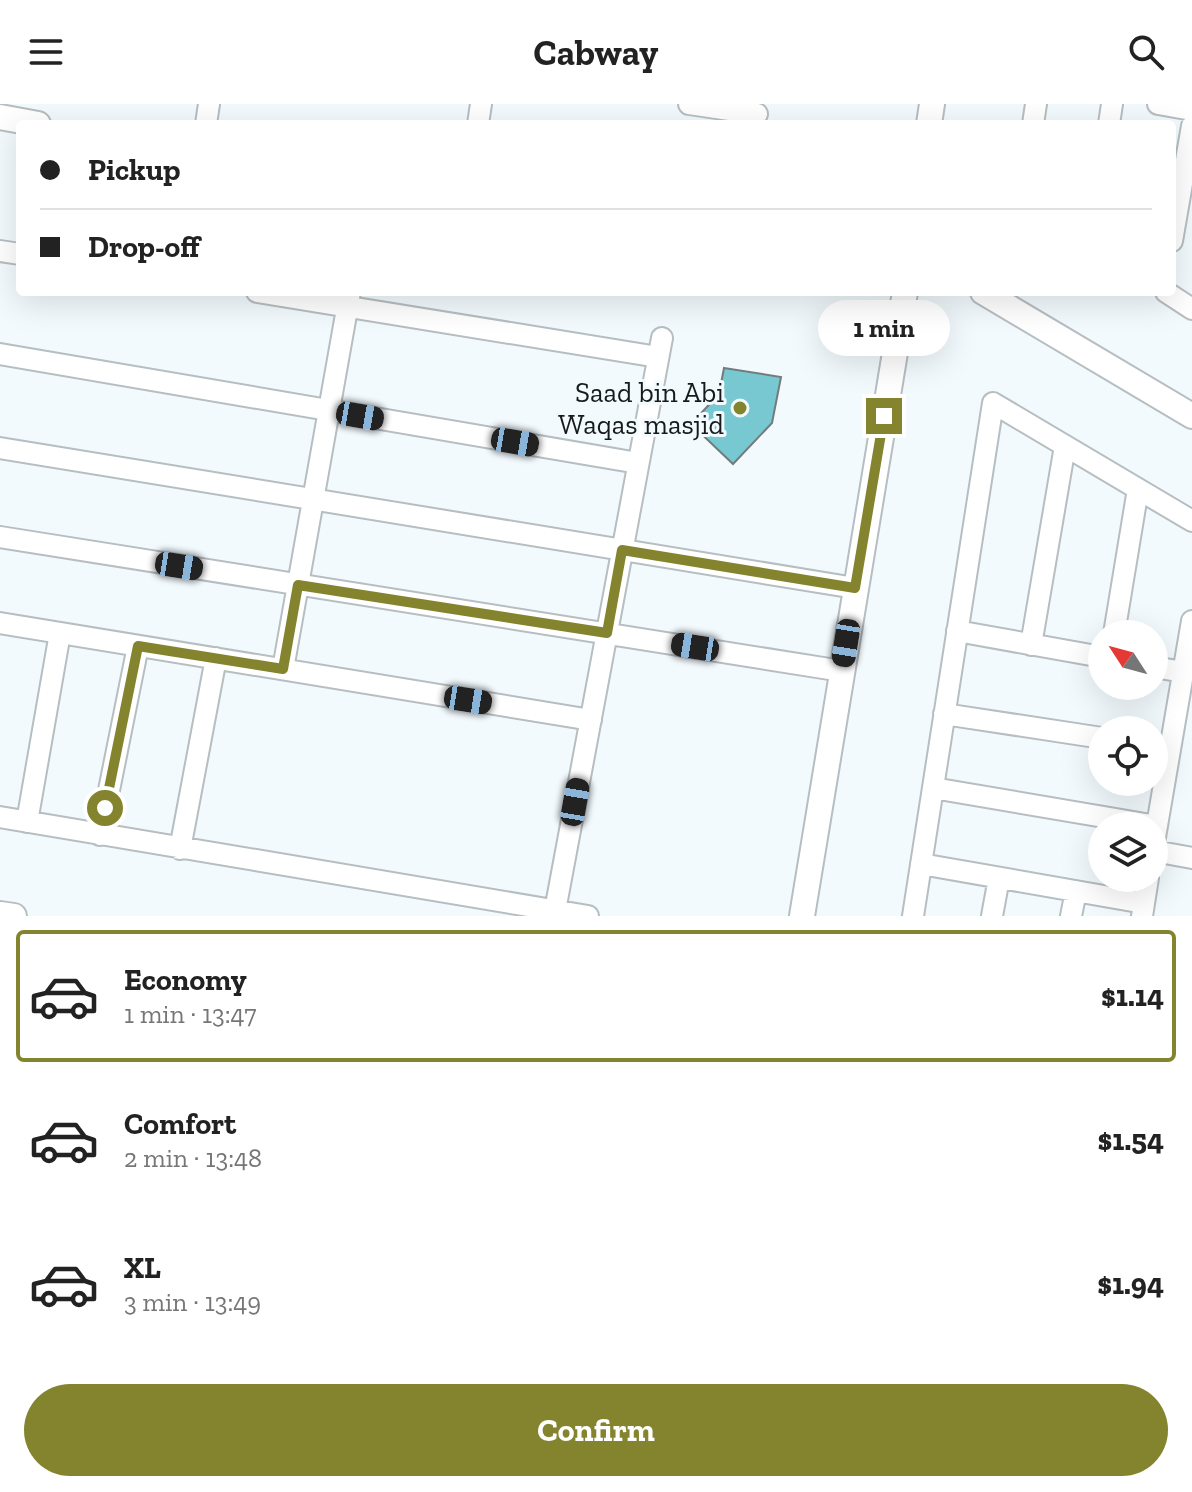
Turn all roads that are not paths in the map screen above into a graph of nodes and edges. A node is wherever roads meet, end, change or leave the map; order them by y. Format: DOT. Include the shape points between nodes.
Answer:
graph roads {
  1 [pos="689,104"];
  2 [pos="1158,104"];
  3 [pos="1192,110"];
  4 [pos="757,114"];
  5 [pos="1192,126"];
  6 [pos="1176,218"];
  7 [pos="310,296"];
  8 [pos="904,296"];
  9 [pos="990,296"];
  10 [pos="1172,296"];
  11 [pos="349,299"];
  12 [pos="1192,309"];
  13 [pos="0,354"];
  14 [pos="329,410"];
  15 [pos="1192,416"];
  16 [pos="1065,446"];
  17 [pos="0,448"];
  18 [pos="638,463"];
  19 [pos="1138,489"];
  20 [pos="313,499"];
  21 [pos="1192,521"];
  22 [pos="0,537"];
  23 [pos="622,550"];
  24 [pos="298,585"];
  25 [pos="855,588"];
  26 [pos="1116,620"];
  27 [pos="1192,621"];
  28 [pos="0,623"];
  29 [pos="957,631"];
  30 [pos="60,633"];
  31 [pos="607,633"];
  32 [pos="1031,645"];
  33 [pos="138,646"];
  34 [pos="1088,655"];
  35 [pos="216,658"];
  36 [pos="283,669"];
  37 [pos="1168,669"];
  38 [pos="842,671"];
  39 [pos="1183,672"];
  40 [pos="944,714"];
  41 [pos="591,720"];
  42 [pos="1168,726"];
  43 [pos="1088,736"];
  44 [pos="933,788"];
  45 [pos="0,817"];
  46 [pos="1088,820"];
  47 [pos="27,822"];
  48 [pos="100,835"];
  49 [pos="180,849"];
  50 [pos="1168,854"];
  51 [pos="1192,858"];
  52 [pos="921,864"];
  53 [pos="999,878"];
  54 [pos="1076,891"];
  55 [pos="1143,910"];
  56 [pos="554,913"];
  57 [pos="0,914"];
  58 [pos="14,916"];
  59 [pos="588,916"];
  60 [pos="802,916"];
  61 [pos="913,916"];
  62 [pos="992,916"];
  63 [pos="1071,916"];
  1 -- 4 [label="street"];
  2 -- 3 [label="street"];
  5 -- 6 [label="street"];
  7 -- 11 [label="street"];
  8 -- 25 [label="street"];
  9 -- 15 [label="street"];
  10 -- 12 [label="street"];
  11 -- 14 [label="street"];
  11 -- 18 [label="street" via="660,347"];
  13 -- 14 [label="street"];
  14 -- 18 [label="street"];
  14 -- 20 [label="street"];
  16 -- 19 [label="street"];
  16 -- 29 [label="street" via="993,403"];
  16 -- 32 [label="street"];
  17 -- 20 [label="street"];
  18 -- 23 [label="street"];
  19 -- 21 [label="street"];
  19 -- 26 [label="street"];
  20 -- 23 [label="street"];
  20 -- 24 [label="street"];
  22 -- 24 [label="street"];
  23 -- 25 [label="street"];
  23 -- 31 [label="street"];
  24 -- 31 [label="street"];
  24 -- 36 [label="street"];
  25 -- 38 [label="street"];
  27 -- 39 [label="street"];
  28 -- 30 [label="street"];
  29 -- 32 [label="street"];
  29 -- 40 [label="street"];
  30 -- 33 [label="street"];
  30 -- 47 [label="street"];
  31 -- 38 [label="street"];
  31 -- 41 [label="street"];
  32 -- 34 [label="street"];
  33 -- 35 [label="street"];
  33 -- 48 [label="street"];
  35 -- 36 [label="street"];
  35 -- 49 [label="street"];
  36 -- 41 [label="street"];
  37 -- 39 [label="street"];
  38 -- 60 [label="street"];
  39 -- 42 [label="street"];
  40 -- 43 [label="street"];
  40 -- 44 [label="street"];
  41 -- 56 [label="street"];
  44 -- 46 [label="street"];
  44 -- 52 [label="street"];
  45 -- 47 [label="street"];
  47 -- 48 [label="street"];
  48 -- 49 [label="street"];
  49 -- 56 [label="street"];
  50 -- 51 [label="street"];
  52 -- 53 [label="street"];
  52 -- 61 [label="street"];
  53 -- 54 [label="street"];
  53 -- 62 [label="street"];
  54 -- 55 [label="street"];
  54 -- 63 [label="street"];
  56 -- 59 [label="street"];
  57 -- 58 [label="street"];
}
